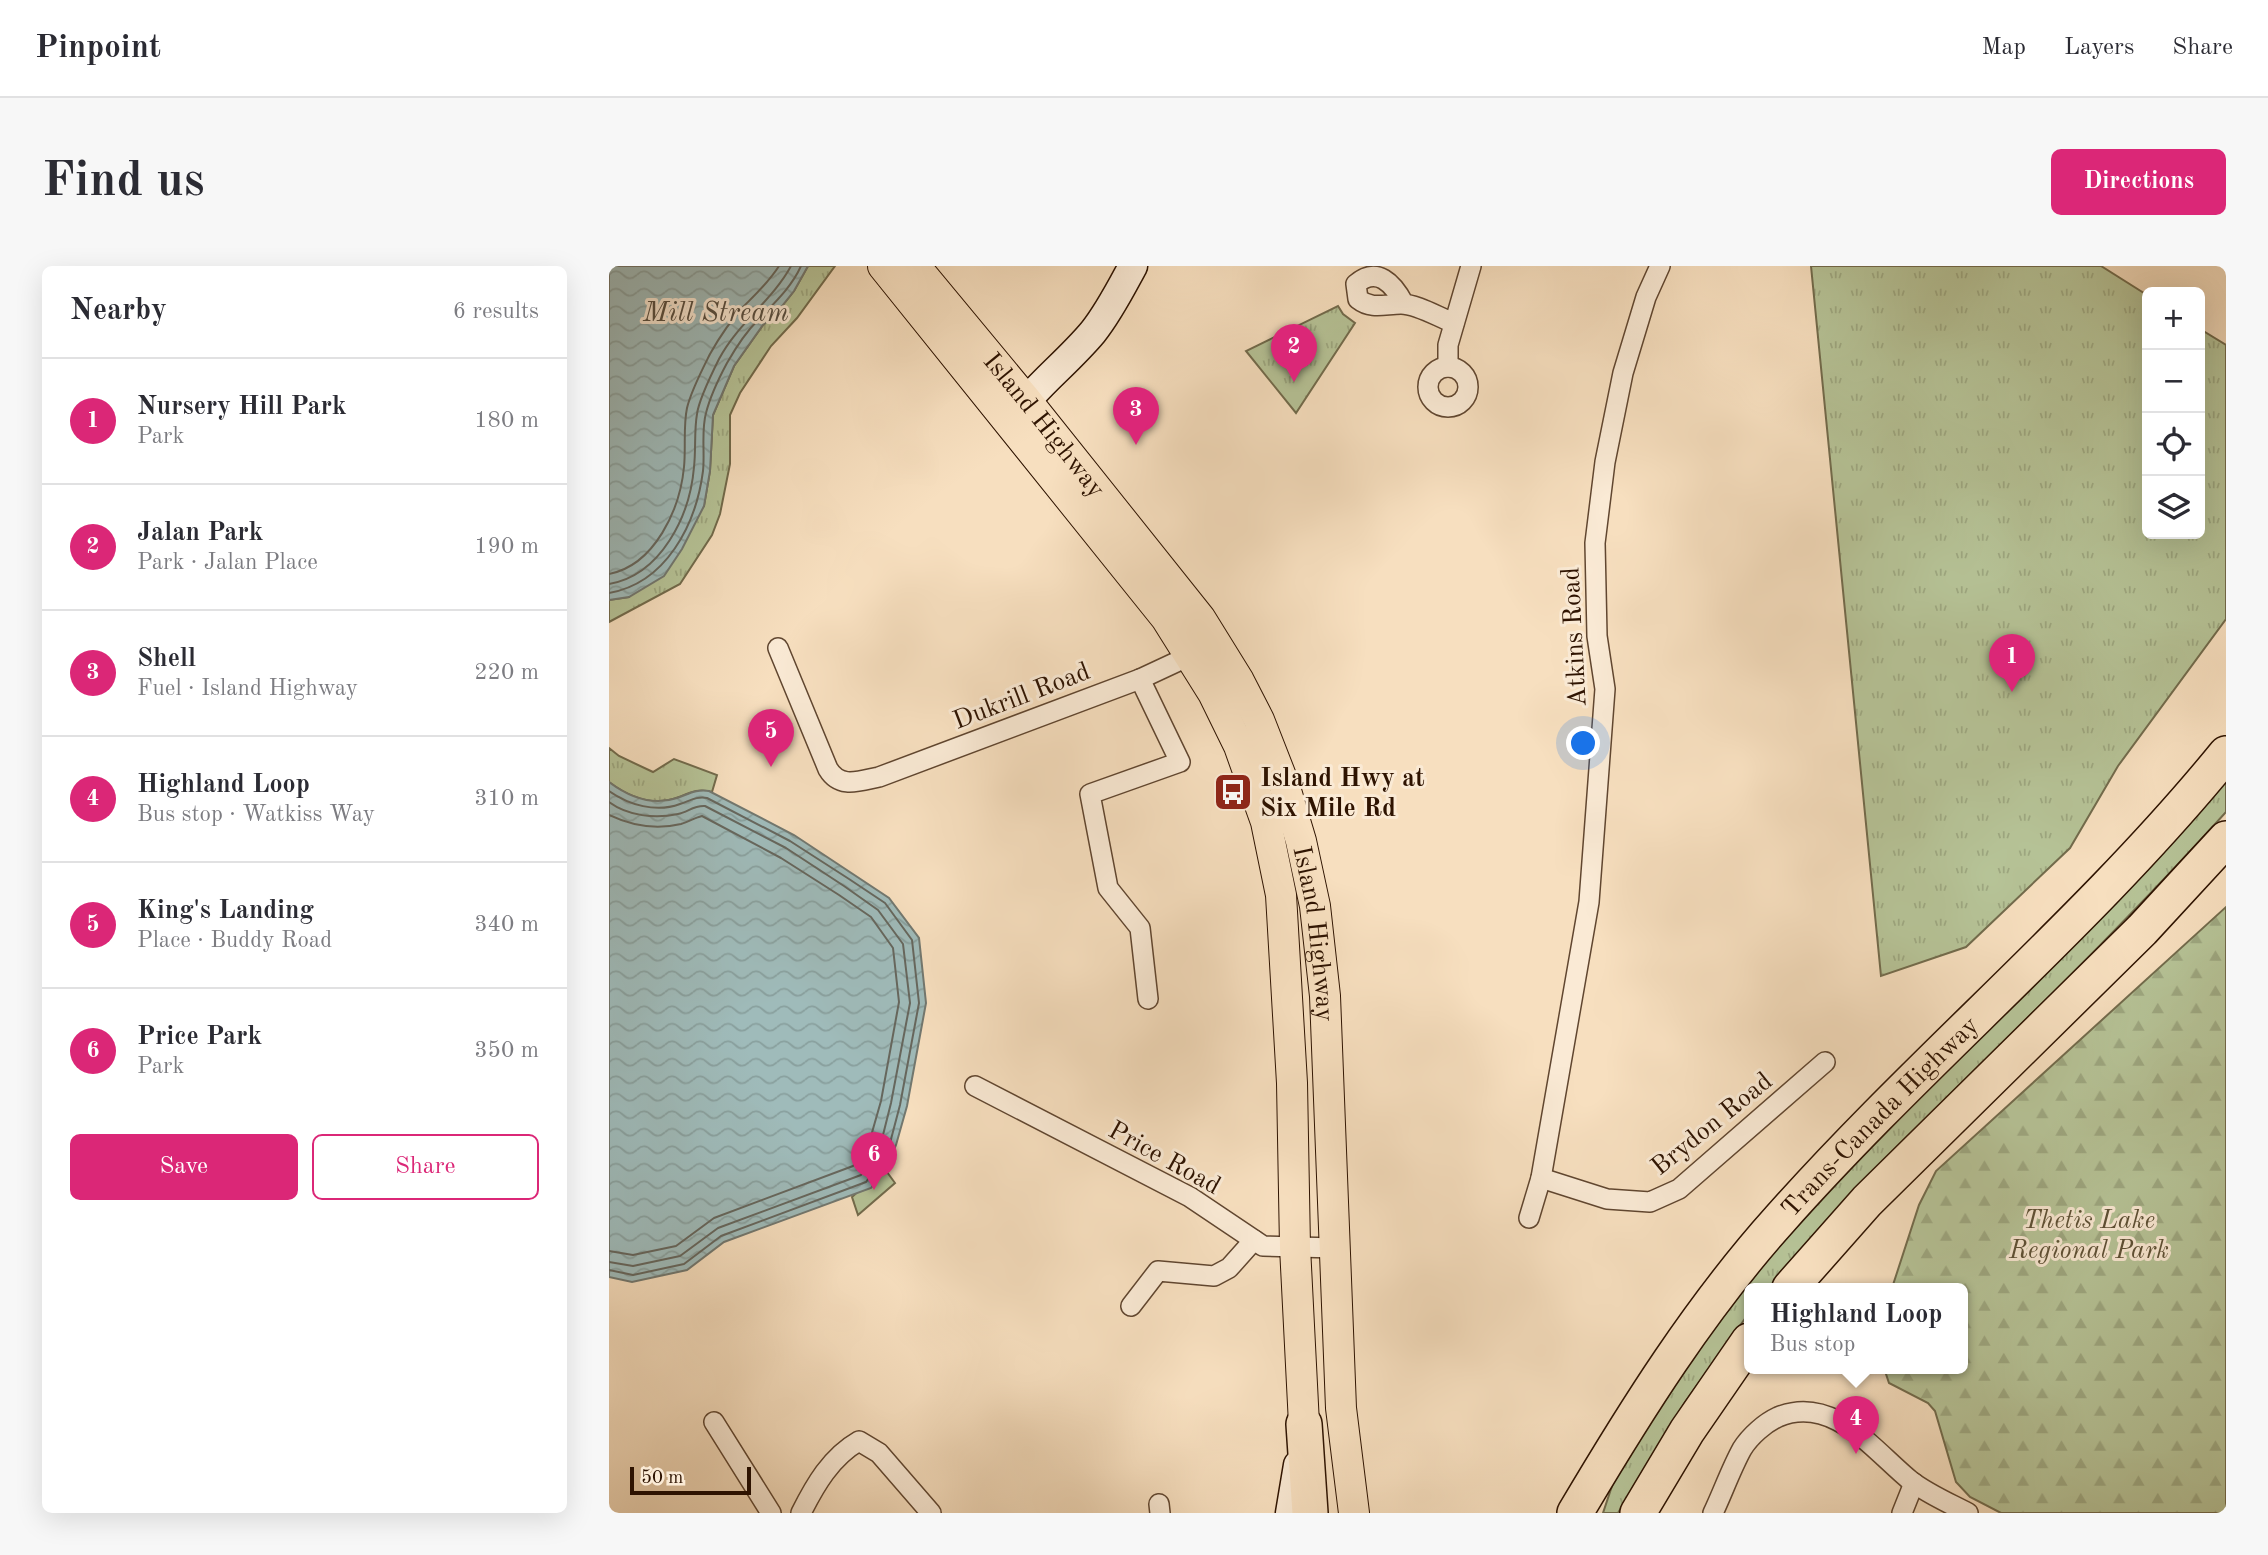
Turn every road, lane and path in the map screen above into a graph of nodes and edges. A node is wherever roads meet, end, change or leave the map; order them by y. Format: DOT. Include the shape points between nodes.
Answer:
graph roads {
  1 [pos="883,266"];
  2 [pos="915,266"];
  3 [pos="1133,266"];
  4 [pos="1471,266"];
  5 [pos="1661,266"];
  6 [pos="1404,304"];
  7 [pos="1454,323"];
  8 [pos="1448,368"];
  9 [pos="1018,411"];
  10 [pos="778,648"];
  11 [pos="1203,649"];
  12 [pos="1140,679"];
  13 [pos="2226,754"];
  14 [pos="2226,839"];
  15 [pos="1148,999"];
  16 [pos="1825,1062"];
  17 [pos="975,1086"];
  18 [pos="1541,1178"];
  19 [pos="1529,1218"];
  20 [pos="1254,1240"];
  21 [pos="1295,1247"];
  22 [pos="1335,1248"];
  23 [pos="1794,1283"];
  24 [pos="1131,1306"];
  25 [pos="1744,1348"];
  26 [pos="713,1422"];
  27 [pos="1304,1424"];
  28 [pos="1915,1483"];
  29 [pos="771,1513"];
  30 [pos="801,1513"];
  31 [pos="931,1513"];
  32 [pos="1290,1513"];
  33 [pos="1310,1513"];
  34 [pos="1354,1513"];
  35 [pos="1575,1513"];
  36 [pos="1638,1513"];
  37 [pos="1713,1513"];
  38 [pos="1902,1513"];
  39 [pos="1968,1513"];
  1 -- 9 [label="main road, Island Highway"];
  2 -- 9 [label="main road, Island Highway"];
  3 -- 9 [label="main road" via="1103,319"];
  4 -- 7 [label="street"];
  5 -- 18 [label="street, Atkins Road" via="1646,297 1623,373 1605,462 1595,543 1597,636 1605,689 1589,902"];
  6 -- 7 [label="street"];
  7 -- 8 [label="street"];
  9 -- 11 [label="main road, Island Highway" via="1124,564 1166,618"];
  10 -- 12 [label="street, Dukrill Road" via="828,769 833,777 848,783 879,777"];
  11 -- 12 [label="street, Dukrill Road"];
  11 -- 21 [label="main road, Island Highway" via="1213,693 1239,746 1266,822 1281,895 1292,1083"];
  11 -- 22 [label="main road, Island Highway" via="1239,681 1271,747 1301,841 1315,905 1325,996"];
  12 -- 15 [label="street" via="1179,762 1090,794 1108,888 1140,928"];
  13 -- 35 [label="highway, Trans-Canada Highway" via="2099,896 1778,1220 1665,1367"];
  14 -- 23 [label="highway, Trans-Canada Highway" via="2142,930 1876,1191"];
  16 -- 18 [label="street, Brydon Road" via="1679,1189 1650,1202 1607,1199"];
  17 -- 20 [label="street, Price Road" via="1190,1197"];
  18 -- 19 [label="street, Atkins Road"];
  20 -- 21 [label="street, Price Road" via="1263,1246"];
  20 -- 24 [label="street" via="1229,1268 1214,1276 1158,1271"];
  21 -- 22 [label="street, Price Road"];
  21 -- 27 [label="main road, Island Highway"];
  22 -- 34 [label="main road, Island Highway" via="1341,1408"];
  25 -- 36 [label="highway"];
  26 -- 29 [label="street"];
  27 -- 32 [label="main road, Island Highway"];
  27 -- 33 [label="highway"];
  28 -- 37 [label="street" via="1852,1429 1815,1413 1788,1413 1773,1419 1743,1448"];
  28 -- 38 [label="street"];
  28 -- 39 [label="street"];
  30 -- 31 [label="street" via="841,1451 859,1441 879,1453"];
}
